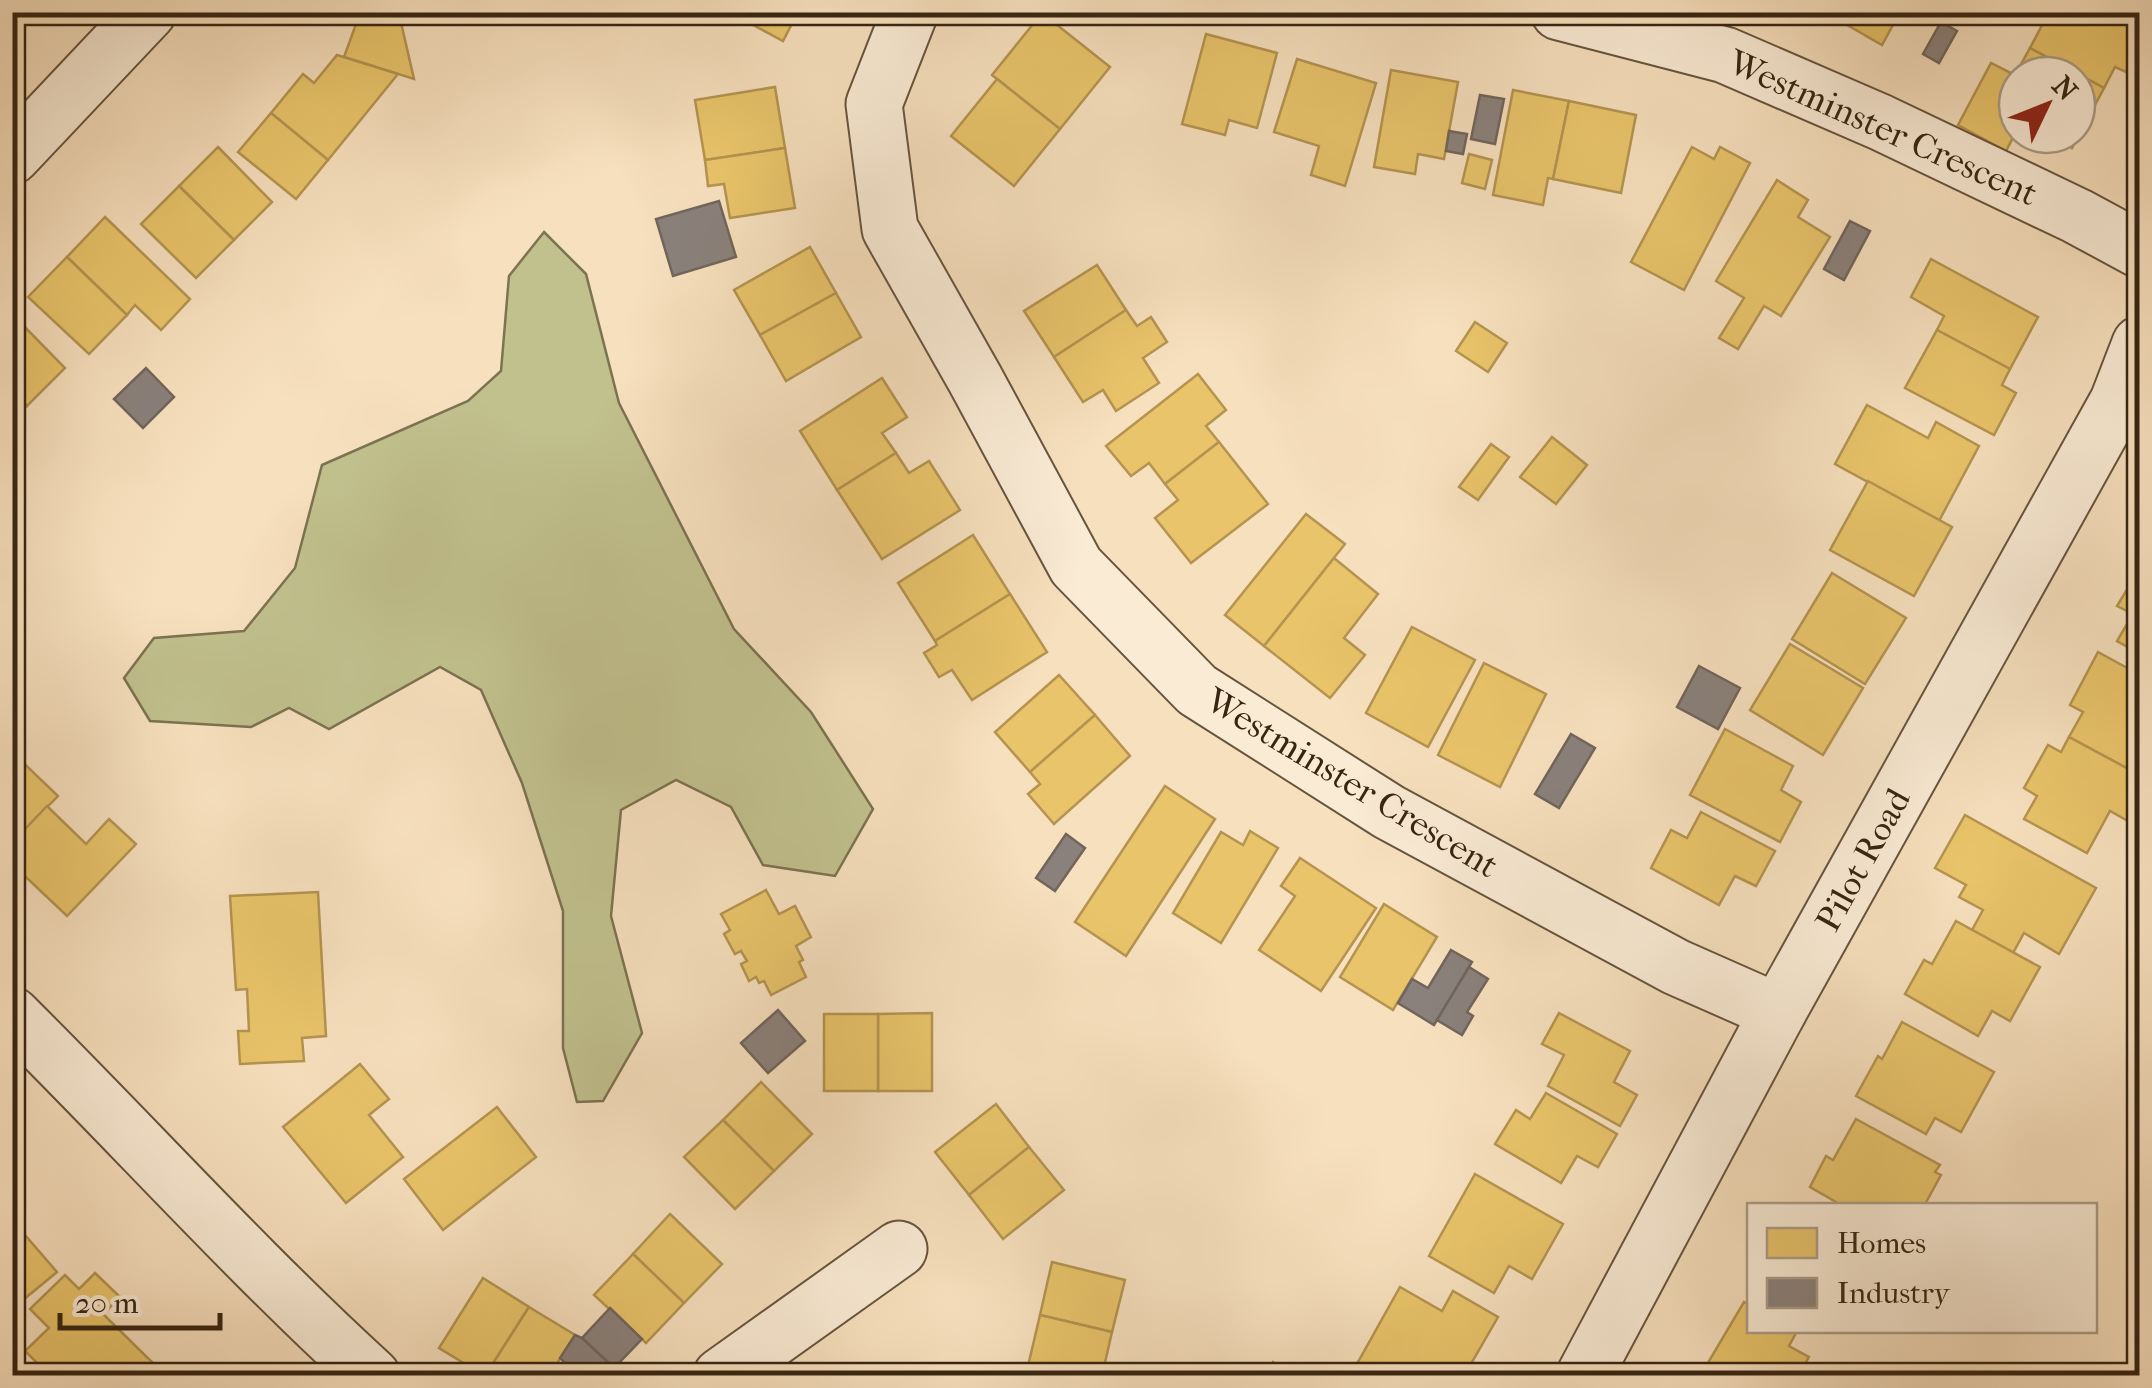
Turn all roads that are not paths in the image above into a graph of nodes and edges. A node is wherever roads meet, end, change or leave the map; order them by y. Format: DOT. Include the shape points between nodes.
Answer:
graph roads {
  1 [pos="148,12"];
  2 [pos="910,12"];
  3 [pos="1560,12"];
  4 [pos="12,156"];
  5 [pos="2140,250"];
  6 [pos="2140,344"];
  7 [pos="1778,1012"];
  8 [pos="12,1015"];
  9 [pos="899,1249"];
  10 [pos="372,1376"];
  11 [pos="720,1376"];
  12 [pos="1584,1376"];
  1 -- 4 [label="street"];
  2 -- 7 [label="street, Westminster Crescent" via="874,104 890,230 1076,566 1197,690 1389,812 1676,967"];
  3 -- 5 [label="street, Westminster Crescent" via="1725,55 1880,122"];
  6 -- 7 [label="street, Pilot Road" via="2118,401"];
  7 -- 12 [label="street, Pilot Road"];
  8 -- 10 [label="street"];
  9 -- 11 [label="street"];
}
